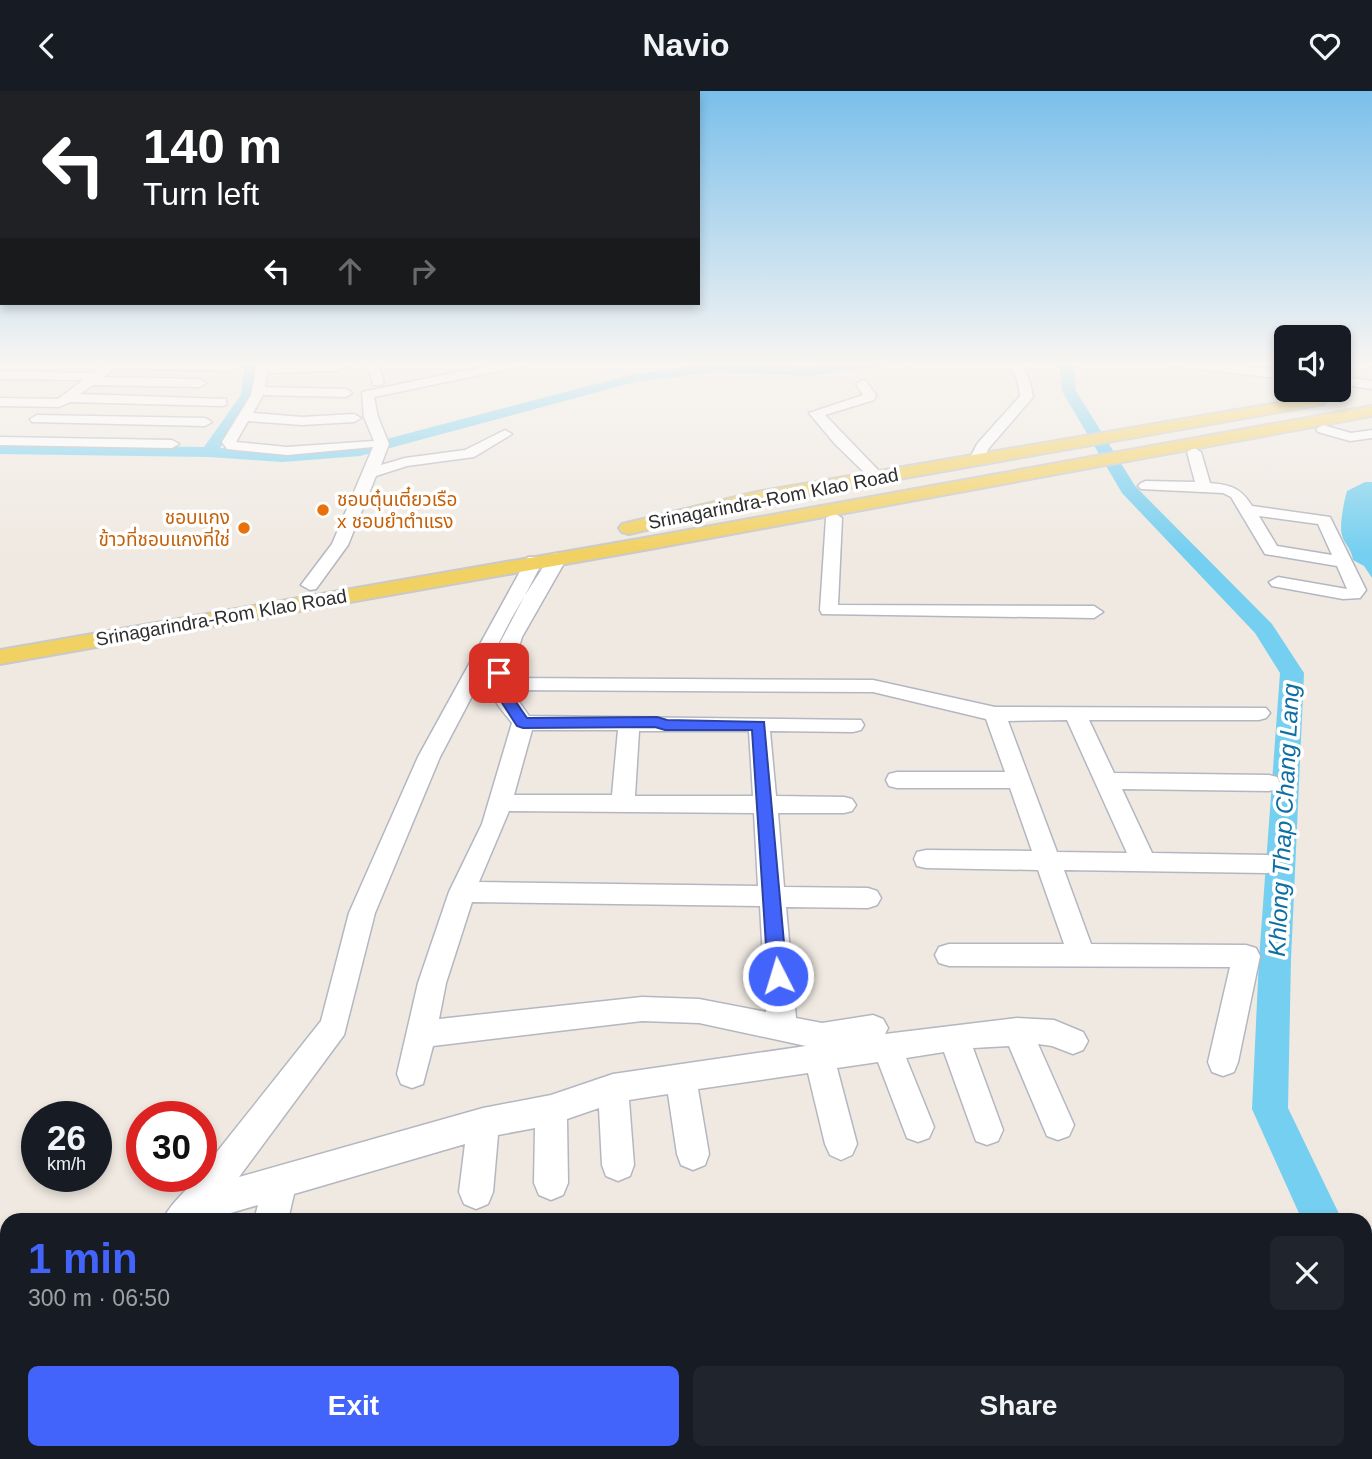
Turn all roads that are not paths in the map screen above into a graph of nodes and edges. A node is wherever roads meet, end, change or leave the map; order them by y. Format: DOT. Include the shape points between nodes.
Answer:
graph roads {
  1 [pos="27,426"];
  2 [pos="240,426"];
  3 [pos="373,426"];
  4 [pos="827,426"];
  5 [pos="1001,426"];
  6 [pos="1212,426"];
  7 [pos="1239,426"];
  8 [pos="1274,426"];
  9 [pos="1340,426"];
  10 [pos="1323,429"];
  11 [pos="505,434"];
  12 [pos="1372,434"];
  13 [pos="4,441"];
  14 [pos="172,444"];
  15 [pos="1134,447"];
  16 [pos="377,448"];
  17 [pos="1194,452"];
  18 [pos="1075,457"];
  19 [pos="977,458"];
  20 [pos="370,473"];
  21 [pos="876,476"];
  22 [pos="1146,486"];
  23 [pos="1200,487"];
  24 [pos="1247,510"];
  25 [pos="834,518"];
  26 [pos="629,528"];
  27 [pos="650,543"];
  28 [pos="546,559"];
  29 [pos="1345,562"];
  30 [pos="1278,582"];
  31 [pos="310,585"];
  32 [pos="1094,612"];
  33 [pos="0,640"];
  34 [pos="0,657"];
  35 [pos="499,684"];
  36 [pos="1259,713"];
  37 [pos="1074,714"];
  38 [pos="995,715"];
  39 [pos="523,723"];
  40 [pos="629,723"];
  41 [pos="759,725"];
  42 [pos="853,725"];
  43 [pos="897,780"];
  44 [pos="1018,780"];
  45 [pos="1106,781"];
  46 [pos="1269,783"];
  47 [pos="501,803"];
  48 [pos="623,805"];
  49 [pos="765,805"];
  50 [pos="844,805"];
  51 [pos="926,859"];
  52 [pos="1048,861"];
  53 [pos="1144,862"];
  54 [pos="1267,864"];
  55 [pos="462,892"];
  56 [pos="771,898"];
  57 [pos="868,898"];
  58 [pos="949,955"];
  59 [pos="1082,956"];
  60 [pos="782,1028"];
  61 [pos="1017,1031"];
  62 [pos="421,1034"];
  63 [pos="880,1037"];
  64 [pos="954,1037"];
  65 [pos="1073,1041"];
  66 [pos="819,1057"];
  67 [pos="1223,1062"];
  68 [pos="412,1074"];
  69 [pos="681,1078"];
  70 [pos="613,1088"];
  71 [pos="551,1110"];
  72 [pos="483,1123"];
  73 [pos="1058,1125"];
  74 [pos="918,1127"];
  75 [pos="987,1130"];
  76 [pos="841,1144"];
  77 [pos="694,1154"];
  78 [pos="618,1165"];
  79 [pos="280,1182"];
  80 [pos="551,1183"];
  81 [pos="476,1192"];
  82 [pos="188,1213"];
  83 [pos="273,1213"];
  1 -- 13 [label="street"];
  2 -- 16 [label="street" via="229,442 232,446 287,451"];
  3 -- 16 [label="street"];
  4 -- 21 [label="street"];
  5 -- 19 [label="street"];
  6 -- 15 [label="main road, Srinagarindra-Rom Klao Road"];
  7 -- 15 [label="main road, Srinagarindra-Rom Klao Road"];
  8 -- 15 [label="main road, Srinagarindra-Rom Klao Road"];
  9 -- 10 [label="main road"];
  10 -- 12 [label="street" via="1350,437"];
  10 -- 17 [label="main road"];
  11 -- 20 [label="street" via="469,454 405,462"];
  13 -- 14 [label="street"];
  15 -- 17 [label="main road"];
  15 -- 18 [label="main road, Srinagarindra-Rom Klao Road"];
  15 -- 18 [label="main road, Srinagarindra-Rom Klao Road"];
  16 -- 20 [label="street"];
  17 -- 23 [label="street"];
  18 -- 19 [label="main road, Srinagarindra-Rom Klao Road"];
  18 -- 25 [label="main road, Srinagarindra-Rom Klao Road"];
  18 -- 26 [label="main road, Srinagarindra-Rom Klao Road"];
  18 -- 27 [label="main road, Srinagarindra-Rom Klao Road"];
  19 -- 21 [label="main road, Srinagarindra-Rom Klao Road"];
  20 -- 31 [label="street" via="340,545"];
  21 -- 26 [label="main road, Srinagarindra-Rom Klao Road"];
  22 -- 23 [label="street"];
  23 -- 24 [label="street" via="1232,490"];
  24 -- 29 [label="street" via="1271,550"];
  24 -- 29 [label="street" via="1324,520"];
  25 -- 27 [label="main road, Srinagarindra-Rom Klao Road"];
  25 -- 32 [label="street" via="829,610"];
  26 -- 31 [label="main road, Srinagarindra-Rom Klao Road"];
  27 -- 28 [label="main road, Srinagarindra-Rom Klao Road"];
  28 -- 34 [label="main road, Srinagarindra-Rom Klao Road"];
  28 -- 35 [label="street" via="499,673"];
  28 -- 82 [label="street" via="429,757 362,913 334,1026"];
  29 -- 30 [label="street" via="1357,590 1354,594"];
  31 -- 33 [label="main road, Srinagarindra-Rom Klao Road"];
  35 -- 38 [label="street" via="873,686"];
  35 -- 39 [label="street"];
  36 -- 37 [label="street"];
  37 -- 38 [label="street"];
  37 -- 45 [label="street"];
  38 -- 44 [label="street"];
  39 -- 40 [label="street"];
  39 -- 47 [label="street"];
  40 -- 41 [label="street"];
  40 -- 48 [label="street"];
  41 -- 42 [label="street"];
  41 -- 49 [label="street"];
  43 -- 44 [label="street"];
  44 -- 52 [label="street"];
  45 -- 46 [label="street"];
  45 -- 53 [label="street"];
  47 -- 48 [label="street"];
  47 -- 55 [label="street"];
  48 -- 49 [label="street"];
  49 -- 50 [label="street"];
  49 -- 56 [label="street"];
  51 -- 52 [label="street"];
  52 -- 53 [label="street"];
  52 -- 59 [label="street"];
  53 -- 54 [label="street"];
  55 -- 56 [label="street"];
  55 -- 62 [label="street" via="432,983"];
  56 -- 57 [label="street"];
  56 -- 60 [label="street"];
  58 -- 59 [label="street"];
  59 -- 67 [label="street" via="1246,956"];
  60 -- 62 [label="street" via="699,1011 642,1009"];
  60 -- 63 [label="street" via="822,1036"];
  61 -- 64 [label="street"];
  61 -- 65 [label="street" via="1054,1033"];
  61 -- 73 [label="street"];
  62 -- 68 [label="street"];
  63 -- 64 [label="street"];
  63 -- 66 [label="street"];
  63 -- 74 [label="street"];
  64 -- 75 [label="street"];
  66 -- 69 [label="street"];
  66 -- 76 [label="street"];
  69 -- 70 [label="street"];
  69 -- 77 [label="street"];
  70 -- 71 [label="street"];
  70 -- 78 [label="street"];
  71 -- 72 [label="street"];
  71 -- 80 [label="street"];
  72 -- 79 [label="street"];
  72 -- 81 [label="street"];
  79 -- 82 [label="street"];
  79 -- 83 [label="street"];
}
